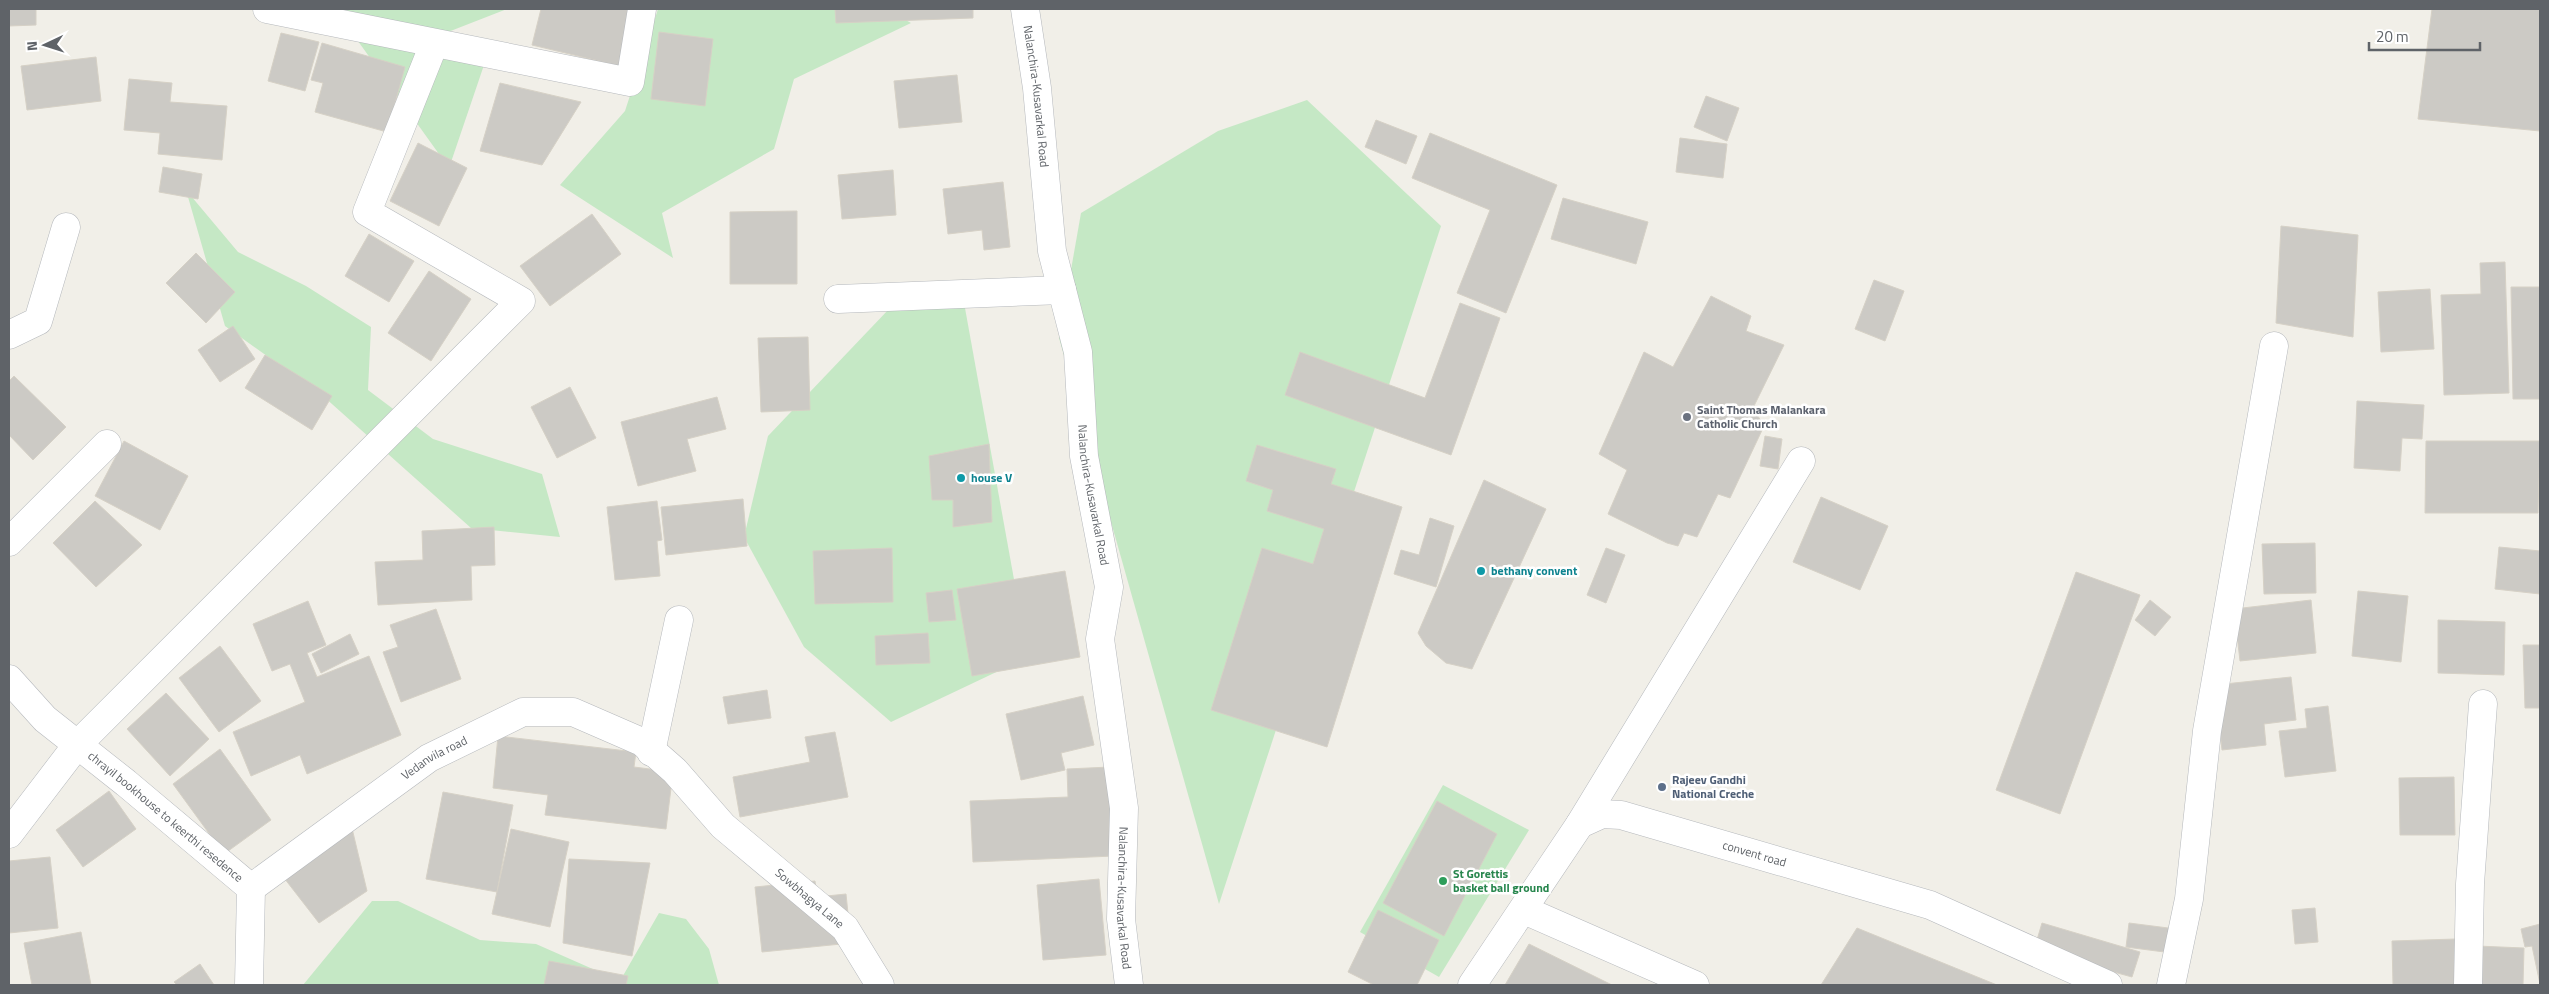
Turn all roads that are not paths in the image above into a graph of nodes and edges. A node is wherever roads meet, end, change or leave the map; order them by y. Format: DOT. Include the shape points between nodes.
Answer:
graph roads {
  1 [pos="267,9"];
  2 [pos="642,9"];
  3 [pos="1025,9"];
  4 [pos="434,44"];
  5 [pos="66,226"];
  6 [pos="1062,290"];
  7 [pos="838,299"];
  8 [pos="9,335"];
  9 [pos="2274,346"];
  10 [pos="107,444"];
  11 [pos="1801,461"];
  12 [pos="9,542"];
  13 [pos="679,620"];
  14 [pos="9,679"];
  15 [pos="2483,704"];
  16 [pos="77,745"];
  17 [pos="647,747"];
  18 [pos="1580,824"];
  19 [pos="723,826"];
  20 [pos="9,834"];
  21 [pos="251,888"];
  22 [pos="1524,910"];
  23 [pos="249,985"];
  24 [pos="880,985"];
  25 [pos="1129,985"];
  26 [pos="1472,985"];
  27 [pos="1695,985"];
  28 [pos="2108,985"];
  29 [pos="2171,985"];
  30 [pos="2468,985"];
  1 -- 4 [label="street"];
  2 -- 4 [label="street" via="630,82"];
  3 -- 6 [label="street, Nalanchira-Kusavarkal Road" via="1037,88 1052,251"];
  4 -- 16 [label="street" via="367,212 521,301"];
  5 -- 8 [label="street" via="38,321"];
  6 -- 7 [label="street"];
  6 -- 25 [label="street, Nalanchira-Kusavarkal Road" via="1078,352 1084,456 1109,587 1100,638 1124,808 1122,919"];
  9 -- 29 [label="street" via="2207,731 2189,899"];
  10 -- 12 [label="street"];
  11 -- 18 [label="street"];
  13 -- 17 [label="street"];
  14 -- 16 [label="street, chrayil bookhouse to keerthi resedence" via="44,719"];
  15 -- 30 [label="street" via="2470,884"];
  16 -- 20 [label="street"];
  16 -- 21 [label="street, chrayil bookhouse to keerthi resedence"];
  17 -- 19 [label="street, Vedanvila road" via="675,771"];
  17 -- 21 [label="street, Vedanvila road" via="573,712 523,712 429,758"];
  18 -- 22 [label="street"];
  18 -- 28 [label="street, convent road" via="1602,814 1621,815 1930,905"];
  19 -- 24 [label="street, Sowbhagya Lane" via="845,928"];
  21 -- 23 [label="street, chrayil bookhouse to keerthi resedence"];
  22 -- 26 [label="street"];
  22 -- 27 [label="street"];
}
